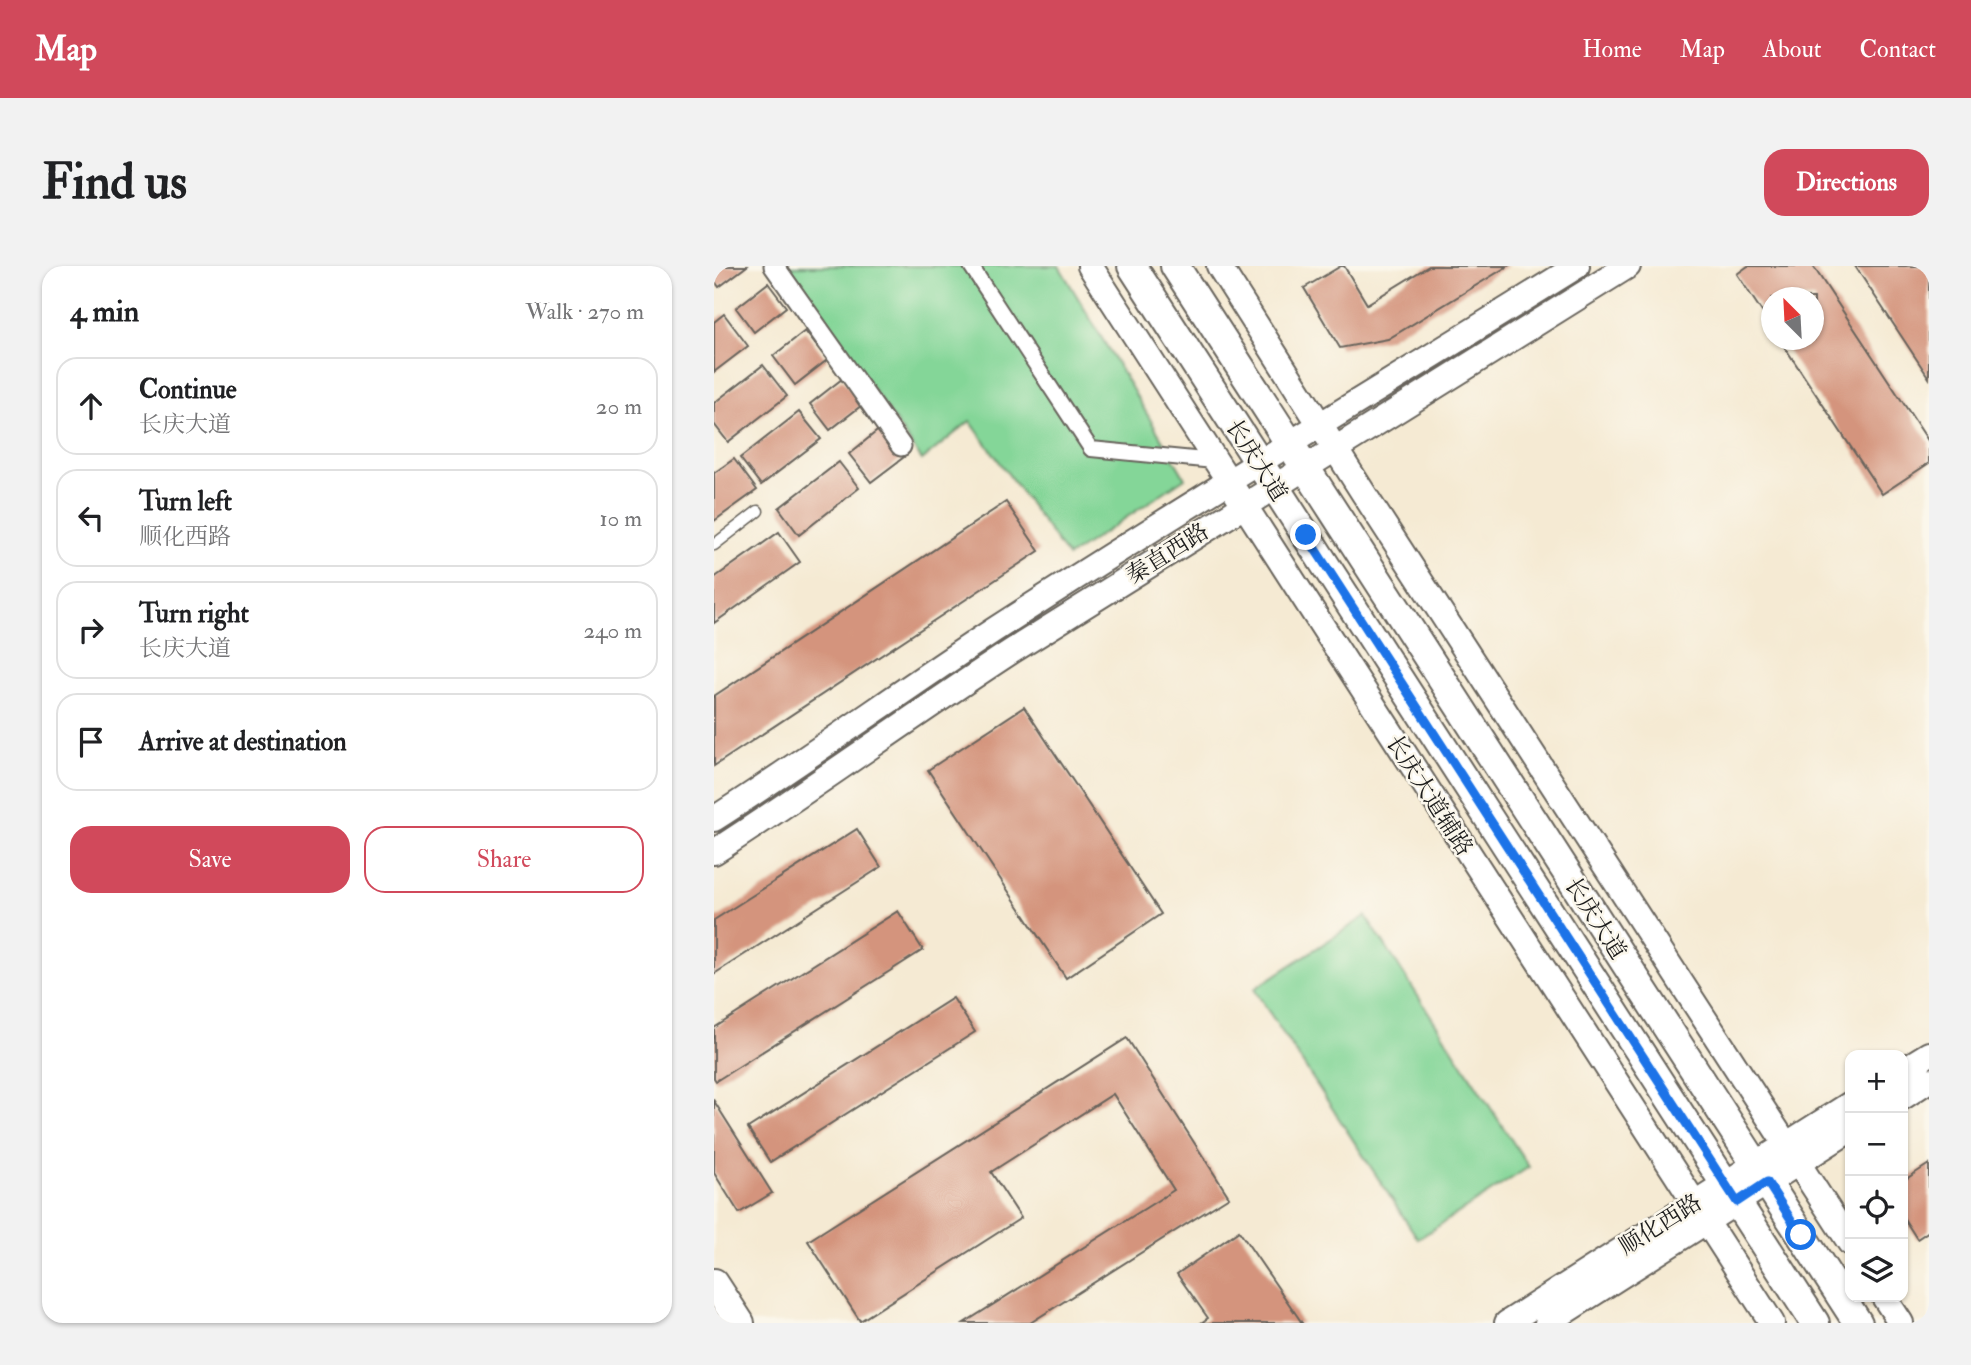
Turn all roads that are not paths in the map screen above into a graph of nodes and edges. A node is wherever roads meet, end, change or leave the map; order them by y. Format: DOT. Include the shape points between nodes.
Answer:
graph roads {
  1 [pos="774,266"];
  2 [pos="971,266"];
  3 [pos="1090,266"];
  4 [pos="1132,266"];
  5 [pos="1175,266"];
  6 [pos="1219,266"];
  7 [pos="1577,266"];
  8 [pos="1628,266"];
  9 [pos="1321,426"];
  10 [pos="901,446"];
  11 [pos="1335,449"];
  12 [pos="1297,456"];
  13 [pos="1214,461"];
  14 [pos="1267,475"];
  15 [pos="1228,483"];
  16 [pos="1243,506"];
  17 [pos="758,511"];
  18 [pos="714,545"];
  19 [pos="714,819"];
  20 [pos="714,852"];
  21 [pos="1929,1054"];
  22 [pos="1908,1067"];
  23 [pos="1929,1080"];
  24 [pos="1908,1094"];
  25 [pos="1845,1108"];
  26 [pos="1845,1132"];
  27 [pos="1792,1154"];
  28 [pos="1761,1173"];
  29 [pos="1730,1192"];
  30 [pos="1700,1212"];
  31 [pos="1847,1239"];
  32 [pos="714,1283"];
  33 [pos="1887,1302"];
  34 [pos="740,1323"];
  35 [pos="1507,1323"];
  36 [pos="1547,1323"];
  37 [pos="1772,1323"];
  38 [pos="1815,1323"];
  39 [pos="1858,1323"];
  40 [pos="1901,1323"];
  1 -- 10 [label="street"];
  2 -- 13 [label="street" via="1091,449"];
  3 -- 13 [label="street, 长庆大道辅路"];
  4 -- 14 [label="main road, 长庆大道"];
  5 -- 12 [label="main road, 长庆大道"];
  6 -- 9 [label="street"];
  7 -- 9 [label="street, 秦直西路"];
  8 -- 11 [label="street, 秦直西路"];
  9 -- 11 [label="street"];
  9 -- 12 [label="street, 秦直西路"];
  11 -- 12 [label="street, 秦直西路"];
  11 -- 27 [label="street"];
  12 -- 14 [label="street, 秦直西路"];
  12 -- 28 [label="main road, 长庆大道"];
  13 -- 15 [label="street, 长庆大道辅路"];
  14 -- 15 [label="street, 秦直西路"];
  14 -- 16 [label="street, 秦直西路"];
  14 -- 29 [label="main road, 长庆大道"];
  15 -- 16 [label="street, 长庆大道辅路"];
  15 -- 19 [label="street, 秦直西路" via="986,635"];
  16 -- 20 [label="street, 秦直西路" via="912,716"];
  16 -- 30 [label="street, 长庆大道辅路"];
  17 -- 18 [label="lane"];
  21 -- 22 [label="street"];
  23 -- 24 [label="street"];
  25 -- 27 [label="street, 顺化西路"];
  26 -- 27 [label="street, 顺化西路"];
  27 -- 28 [label="street, 顺化西路"];
  27 -- 31 [label="street"];
  28 -- 29 [label="street, 顺化西路"];
  28 -- 39 [label="main road, 长庆大道"];
  29 -- 30 [label="street, 顺化西路"];
  29 -- 38 [label="main road, 长庆大道"];
  30 -- 35 [label="street, 顺化西路"];
  30 -- 36 [label="street, 顺化西路"];
  30 -- 37 [label="street, 长庆大道辅路"];
  32 -- 34 [label="main road"];
  33 -- 40 [label="street"];
}
